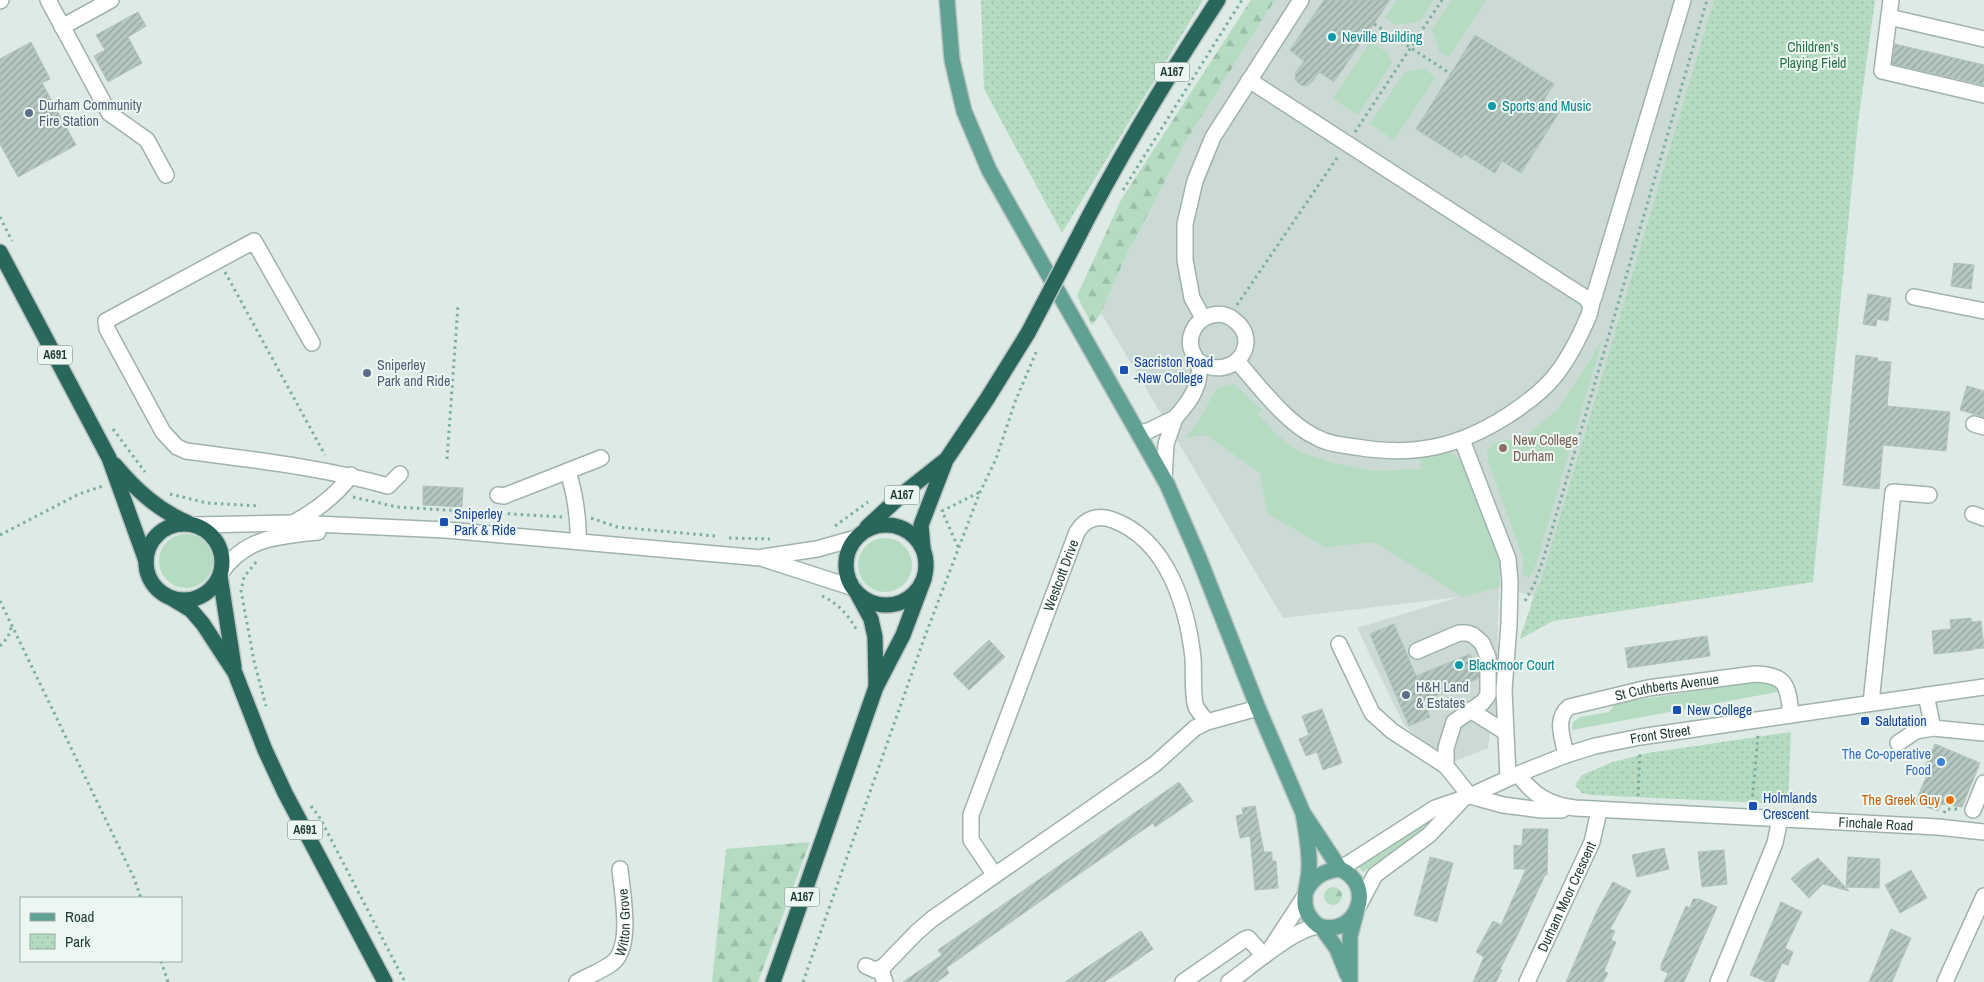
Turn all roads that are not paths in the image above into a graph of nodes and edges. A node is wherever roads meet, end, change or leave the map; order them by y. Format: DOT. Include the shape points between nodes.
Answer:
graph roads {
  1 [pos="48,0"];
  2 [pos="111,0"];
  3 [pos="947,0"];
  4 [pos="1218,0"];
  5 [pos="1301,0"];
  6 [pos="1683,0"];
  7 [pos="1891,0"];
  8 [pos="1889,17"];
  9 [pos="62,27"];
  10 [pos="1984,39"];
  11 [pos="1249,80"];
  12 [pos="1984,95"];
  13 [pos="166,175"];
  14 [pos="0,252"];
  15 [pos="1914,296"];
  16 [pos="1590,304"];
  17 [pos="1984,311"];
  18 [pos="1203,318"];
  19 [pos="312,343"];
  20 [pos="1237,361"];
  21 [pos="1200,362"];
  22 [pos="1175,418"];
  23 [pos="1139,433"];
  24 [pos="1462,440"];
  25 [pos="109,458"];
  26 [pos="600,458"];
  27 [pos="946,460"];
  28 [pos="568,471"];
  29 [pos="400,474"];
  30 [pos="351,475"];
  31 [pos="1164,479"];
  32 [pos="498,495"];
  33 [pos="1929,495"];
  34 [pos="293,523"];
  35 [pos="192,524"];
  36 [pos="359,528"];
  37 [pos="858,536"];
  38 [pos="578,541"];
  39 [pos="923,552"];
  40 [pos="762,558"];
  41 [pos="146,560"];
  42 [pos="221,574"];
  43 [pos="924,580"];
  44 [pos="856,591"];
  45 [pos="173,598"];
  46 [pos="1339,644"];
  47 [pos="1417,651"];
  48 [pos="235,674"];
  49 [pos="876,687"];
  50 [pos="1984,687"];
  51 [pos="1926,695"];
  52 [pos="1871,703"];
  53 [pos="1258,708"];
  54 [pos="1470,710"];
  55 [pos="1792,715"];
  56 [pos="1208,722"];
  57 [pos="1933,728"];
  58 [pos="1505,732"];
  59 [pos="1984,733"];
  60 [pos="1898,742"];
  61 [pos="1566,755"];
  62 [pos="1446,766"];
  63 [pos="1513,776"];
  64 [pos="1984,783"];
  65 [pos="1467,797"];
  66 [pos="1593,810"];
  67 [pos="1973,810"];
  68 [pos="1303,813"];
  69 [pos="1780,819"];
  70 [pos="1984,832"];
  71 [pos="620,869"];
  72 [pos="1340,869"];
  73 [pos="994,874"];
  74 [pos="1306,893"];
  75 [pos="1984,896"];
  76 [pos="1358,909"];
  77 [pos="1321,927"];
  78 [pos="1266,955"];
  79 [pos="866,966"];
  80 [pos="884,975"];
  81 [pos="385,982"];
  82 [pos="577,982"];
  83 [pos="773,982"];
  84 [pos="1183,982"];
  85 [pos="1229,982"];
  86 [pos="1350,982"];
  87 [pos="1527,982"];
  88 [pos="1718,982"];
  89 [pos="1945,982"];
  1 -- 9 [label="street"];
  2 -- 9 [label="street"];
  3 -- 23 [label="main road" via="952,60 964,111 989,170"];
  4 -- 27 [label="highway, A167, bridge" via="1147,111 1028,333"];
  5 -- 11 [label="street"];
  6 -- 16 [label="street"];
  7 -- 8 [label="street"];
  8 -- 10 [label="street"];
  8 -- 12 [label="street" via="1882,71"];
  9 -- 13 [label="street" via="109,113 147,140"];
  11 -- 16 [label="street" via="1586,298"];
  11 -- 18 [label="street" via="1213,137 1188,204 1185,260 1192,298"];
  14 -- 25 [label="highway, A691"];
  15 -- 17 [label="street"];
  16 -- 24 [label="street" via="1590,312 1574,348 1554,377 1519,408"];
  18 -- 20 [label="street" via="1222,314 1238,322 1245,336 1245,346"];
  18 -- 21 [label="street" via="1193,329 1191,337 1193,353"];
  19 -- 30 [label="street" via="254,241 106,321 107,329 163,432 177,447 186,452 285,463"];
  20 -- 21 [label="street" via="1218,369"];
  20 -- 24 [label="street" via="1300,428 1316,438 1370,450 1419,450"];
  21 -- 22 [label="street" via="1195,388 1185,408"];
  22 -- 23 [label="street"];
  22 -- 31 [label="street" via="1166,444"];
  23 -- 31 [label="main road"];
  24 -- 58 [label="street" via="1508,558"];
  25 -- 35 [label="highway, A691" via="158,507"];
  25 -- 41 [label="highway, A691"];
  26 -- 28 [label="street"];
  27 -- 37 [label="highway, A167"];
  27 -- 39 [label="highway, A167" via="921,525"];
  28 -- 32 [label="street" via="504,496"];
  28 -- 38 [label="street" via="579,518"];
  29 -- 30 [label="street" via="388,486"];
  30 -- 34 [label="street" via="323,504"];
  31 -- 53 [label="main road"];
  33 -- 52 [label="street" via="1893,492"];
  34 -- 35 [label="street"];
  34 -- 36 [label="street"];
  35 -- 41 [label="highway" via="175,524 164,529 153,539"];
  35 -- 42 [label="highway" via="211,534 220,547 223,559"];
  36 -- 38 [label="street" via="446,530"];
  36 -- 42 [label="street" via="265,539 237,554"];
  37 -- 39 [label="highway" via="876,526 891,525 910,533"];
  37 -- 40 [label="street" via="817,549"];
  37 -- 44 [label="highway" via="849,547 845,562 846,575"];
  38 -- 40 [label="street"];
  39 -- 43 [label="highway"];
  40 -- 44 [label="street"];
  41 -- 45 [label="highway" via="148,574 155,587"];
  42 -- 45 [label="highway" via="210,591 198,598"];
  42 -- 48 [label="highway, A691"];
  43 -- 44 [label="highway" via="916,593 903,601 886,605 873,603"];
  43 -- 49 [label="highway, A167"];
  44 -- 49 [label="highway, A167" via="870,618 875,637"];
  45 -- 48 [label="highway, A691" via="204,624"];
  46 -- 62 [label="street" via="1372,713 1392,731"];
  47 -- 54 [label="street" via="1459,633 1473,635 1482,643 1488,657 1488,695"];
  48 -- 81 [label="highway, A691" via="285,793"];
  49 -- 83 [label="highway, A167"];
  50 -- 51 [label="street, Front Street"];
  51 -- 52 [label="street, Front Street"];
  51 -- 57 [label="street"];
  52 -- 55 [label="street, Front Street"];
  53 -- 56 [label="street"];
  53 -- 68 [label="main road"];
  54 -- 58 [label="street"];
  54 -- 62 [label="street" via="1454,722 1450,730"];
  55 -- 61 [label="street, Front Street" via="1640,737"];
  55 -- 61 [label="street, St Cuthberts Avenue" via="1786,685 1765,674 1648,688 1569,707 1562,713 1560,721"];
  56 -- 73 [label="street" via="1195,728 1155,764"];
  56 -- 73 [label="street, Westcott Drive" via="1196,708 1188,628 1165,566 1153,548 1133,530 1100,517 1085,522 1077,532 971,815 971,840"];
  57 -- 59 [label="street"];
  57 -- 60 [label="street" via="1916,731"];
  58 -- 63 [label="street"];
  61 -- 63 [label="street, Front Street"];
  62 -- 65 [label="street"];
  63 -- 65 [label="street, Front Street"];
  63 -- 66 [label="street, Finchale Road" via="1547,801"];
  64 -- 67 [label="street"];
  65 -- 66 [label="street, Finchale Road" via="1541,810"];
  65 -- 72 [label="street, Front Street" via="1435,808"];
  65 -- 76 [label="street, Front Street" via="1429,835 1375,875"];
  66 -- 69 [label="street, Finchale Road"];
  66 -- 87 [label="street, Durham Moor Crescent" via="1592,842"];
  68 -- 72 [label="main road"];
  68 -- 74 [label="main road" via="1309,854"];
  69 -- 70 [label="street, Finchale Road"];
  69 -- 88 [label="street" via="1775,843"];
  71 -- 82 [label="street, Witton Grove" via="624,944 612,964"];
  72 -- 74 [label="main road" via="1316,877"];
  72 -- 76 [label="main road" via="1357,887"];
  73 -- 80 [label="street" via="917,932"];
  74 -- 77 [label="main road" via="1308,913"];
  74 -- 78 [label="street"];
  75 -- 89 [label="street"];
  76 -- 77 [label="main road" via="1344,924 1334,928"];
  76 -- 86 [label="main road" via="1350,936"];
  77 -- 78 [label="street" via="1306,929"];
  77 -- 86 [label="main road" via="1337,949"];
  78 -- 84 [label="street" via="1248,938"];
  78 -- 85 [label="street"];
  79 -- 80 [label="street"];
}
